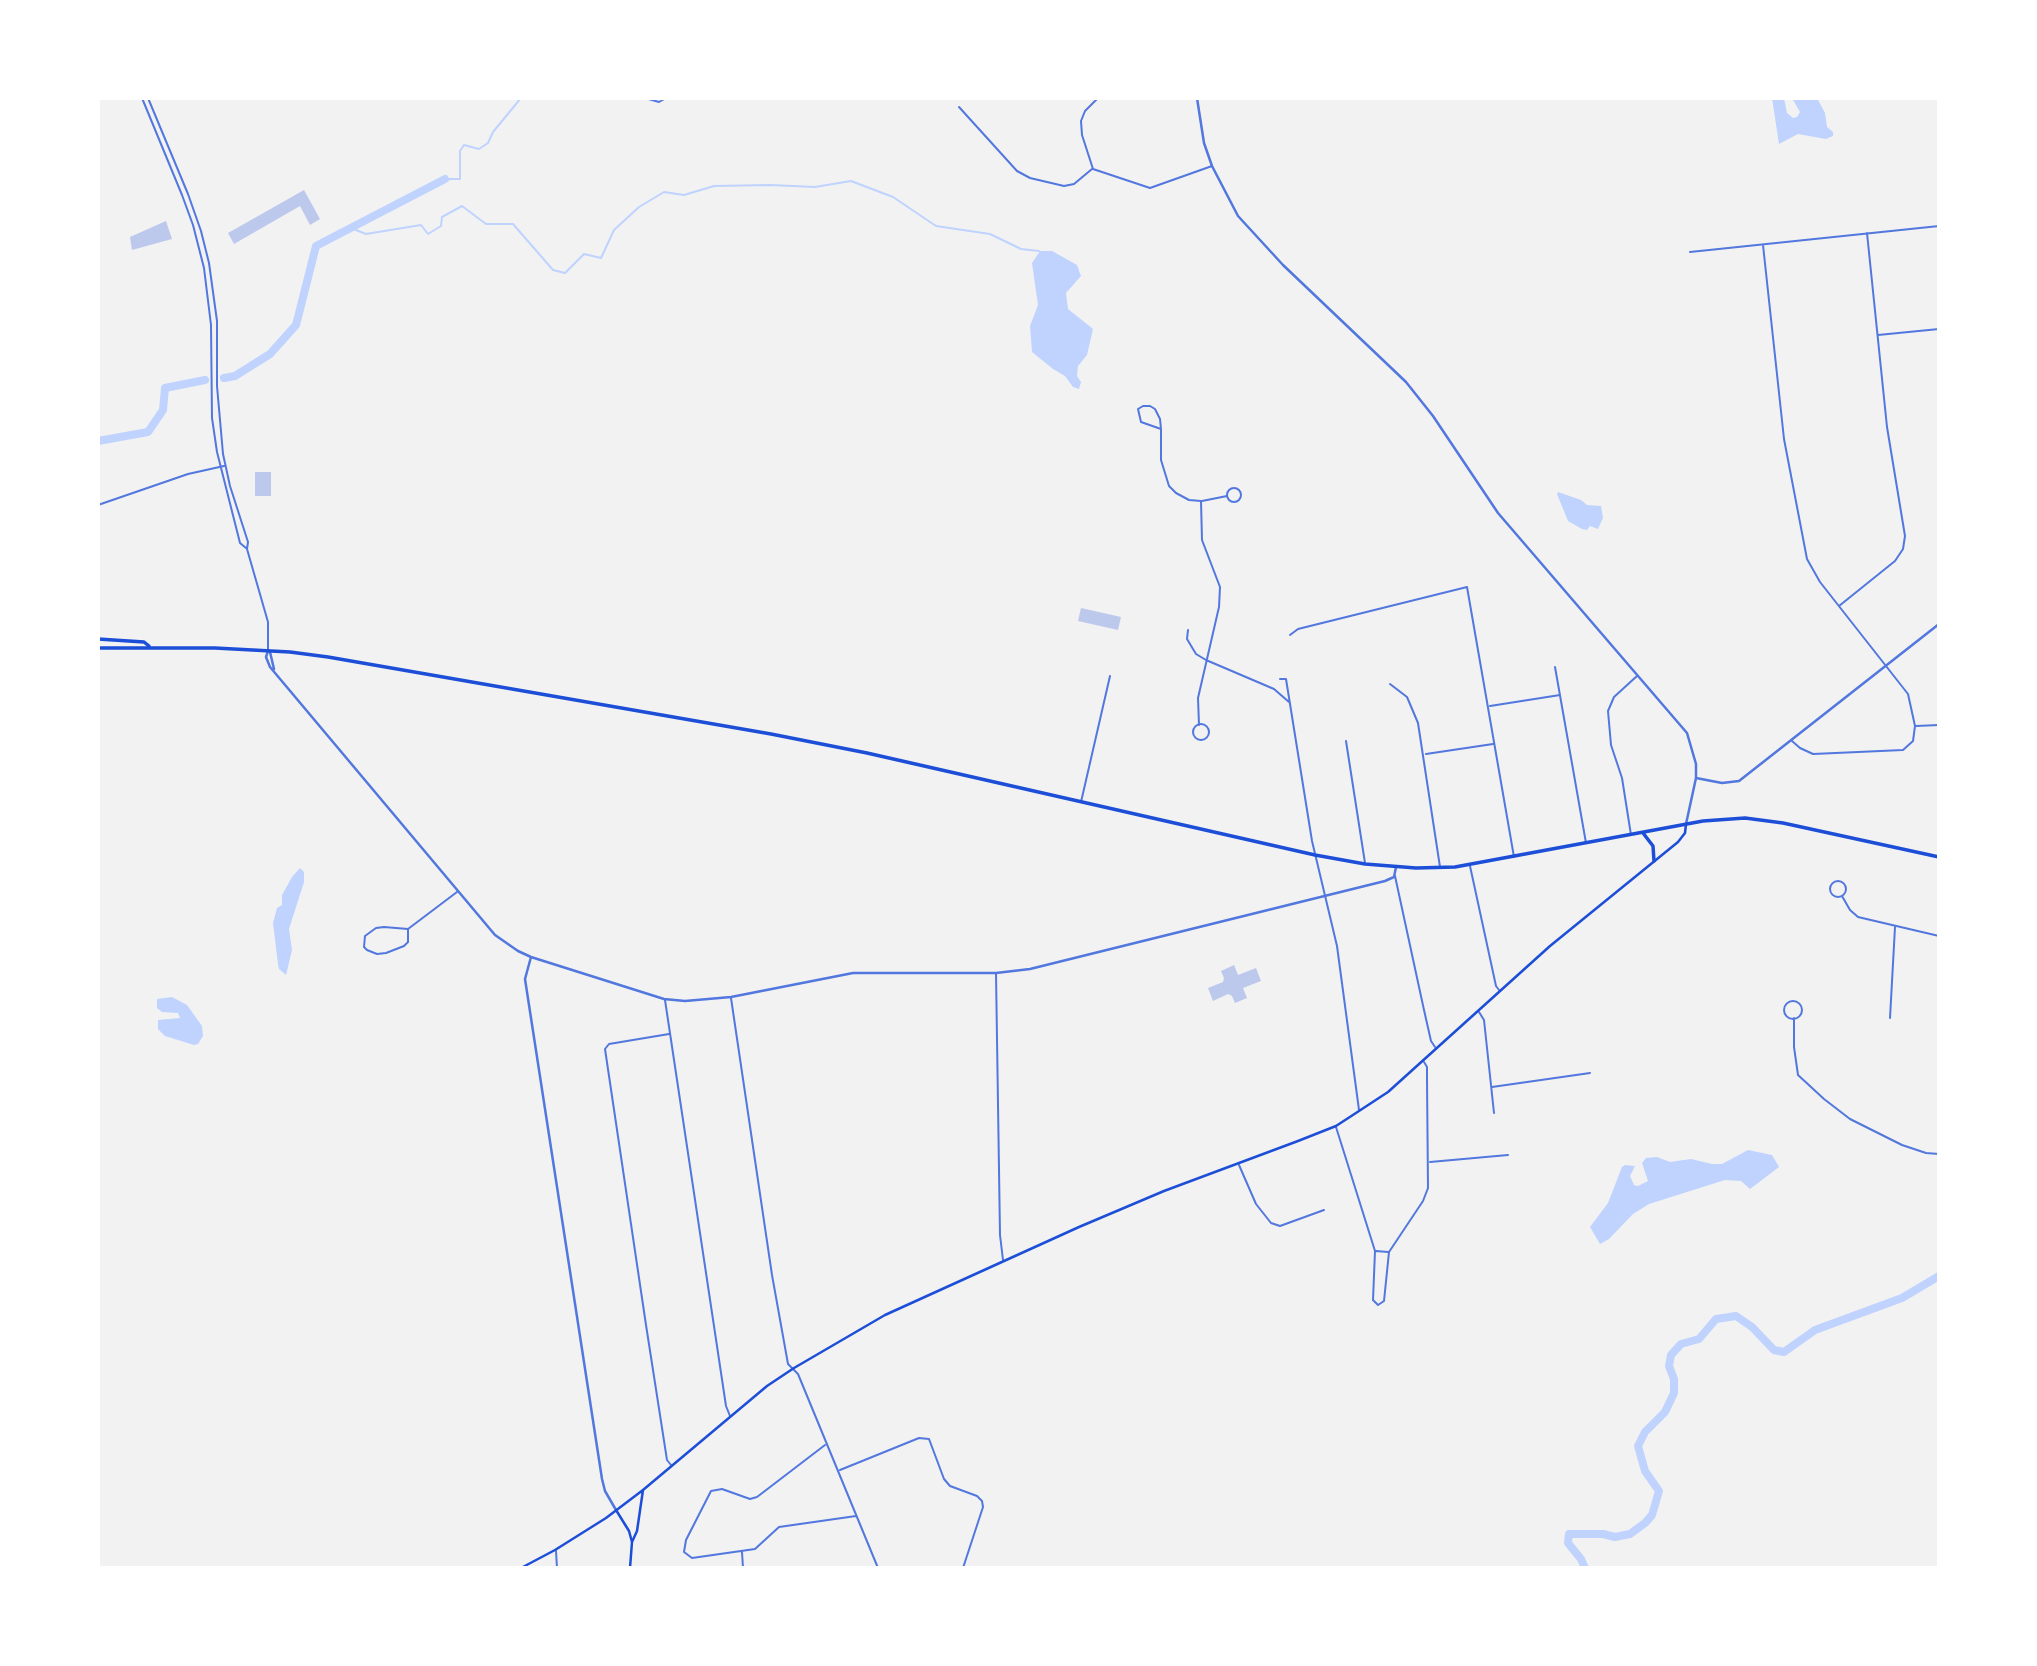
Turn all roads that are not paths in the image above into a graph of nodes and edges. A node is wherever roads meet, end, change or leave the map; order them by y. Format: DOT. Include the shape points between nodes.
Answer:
graph roads {
  1 [pos="142,98"];
  2 [pos="148,98"];
  3 [pos="645,98"];
  4 [pos="666,98"];
  5 [pos="1098,98"];
  6 [pos="1197,98"];
  7 [pos="959,107"];
  8 [pos="165,140"];
  9 [pos="162,146"];
  10 [pos="1212,166"];
  11 [pos="1093,169"];
  12 [pos="1939,226"];
  13 [pos="201,231"];
  14 [pos="195,233"];
  15 [pos="1867,233"];
  16 [pos="1763,245"];
  17 [pos="1690,252"];
  18 [pos="215,299"];
  19 [pos="209,300"];
  20 [pos="1939,329"];
  21 [pos="1877,335"];
  22 [pos="212,402"];
  23 [pos="218,402"];
  24 [pos="1161,429"];
  25 [pos="226,465"];
  26 [pos="220,467"];
  27 [pos="1227,496"];
  28 [pos="1201,501"];
  29 [pos="98,505"];
  30 [pos="247,549"];
  31 [pos="1839,606"];
  32 [pos="1939,626"];
  33 [pos="1188,630"];
  34 [pos="1290,635"];
  35 [pos="98,639"];
  36 [pos="149,646"];
  37 [pos="98,648"];
  38 [pos="268,651"];
  39 [pos="1206,660"];
  40 [pos="1887,665"];
  41 [pos="1555,667"];
  42 [pos="1637,675"];
  43 [pos="1110,676"];
  44 [pos="1280,679"];
  45 [pos="1390,684"];
  46 [pos="1560,695"];
  47 [pos="1289,702"];
  48 [pos="1489,706"];
  49 [pos="1199,725"];
  50 [pos="1939,725"];
  51 [pos="1915,726"];
  52 [pos="1791,740"];
  53 [pos="1346,741"];
  54 [pos="1494,744"];
  55 [pos="1424,755"];
  56 [pos="1696,778"];
  57 [pos="1080,803"];
  58 [pos="1686,824"];
  59 [pos="1643,833"];
  60 [pos="1631,836"];
  61 [pos="1586,844"];
  62 [pos="1315,855"];
  63 [pos="1939,857"];
  64 [pos="1514,858"];
  65 [pos="1654,861"];
  66 [pos="1365,864"];
  67 [pos="1470,865"];
  68 [pos="1396,867"];
  69 [pos="1440,868"];
  70 [pos="1395,876"];
  71 [pos="457,892"];
  72 [pos="1326,896"];
  73 [pos="1842,896"];
  74 [pos="1895,926"];
  75 [pos="408,929"];
  76 [pos="1939,936"];
  77 [pos="531,957"];
  78 [pos="996,973"];
  79 [pos="1500,991"];
  80 [pos="731,996"];
  81 [pos="664,999"];
  82 [pos="1478,1011"];
  83 [pos="1794,1018"];
  84 [pos="1890,1018"];
  85 [pos="669,1034"];
  86 [pos="1436,1048"];
  87 [pos="1423,1060"];
  88 [pos="1590,1073"];
  89 [pos="1491,1087"];
  90 [pos="1359,1111"];
  91 [pos="1494,1113"];
  92 [pos="1336,1125"];
  93 [pos="1939,1154"];
  94 [pos="1508,1155"];
  95 [pos="1429,1163"];
  96 [pos="1238,1164"];
  97 [pos="1324,1210"];
  98 [pos="1375,1251"];
  99 [pos="1389,1252"];
  100 [pos="1003,1261"];
  101 [pos="793,1368"];
  102 [pos="730,1417"];
  103 [pos="827,1444"];
  104 [pos="671,1466"];
  105 [pos="839,1471"];
  106 [pos="643,1490"];
  107 [pos="616,1510"];
  108 [pos="857,1516"];
  109 [pos="632,1542"];
  110 [pos="555,1550"];
  111 [pos="742,1551"];
  112 [pos="521,1568"];
  113 [pos="557,1568"];
  114 [pos="630,1568"];
  115 [pos="743,1568"];
  116 [pos="877,1568"];
  117 [pos="963,1568"];
  1 -- 9 [label="street"];
  2 -- 8 [label="street"];
  3 -- 4 [label="street" via="659,102"];
  5 -- 11 [label="street" via="1081,121"];
  6 -- 10 [label="street"];
  7 -- 11 [label="street" via="1017,172 1064,186"];
  8 -- 9 [label="street"];
  8 -- 13 [label="street"];
  9 -- 14 [label="street"];
  10 -- 11 [label="street" via="1150,188"];
  10 -- 42 [label="street" via="1250,232 1406,382 1498,513"];
  12 -- 15 [label="street"];
  13 -- 14 [label="street"];
  13 -- 18 [label="street"];
  14 -- 19 [label="street"];
  15 -- 16 [label="street"];
  15 -- 21 [label="street"];
  16 -- 17 [label="street"];
  16 -- 31 [label="street" via="1784,439 1804,547 1812,571"];
  18 -- 19 [label="street"];
  18 -- 23 [label="street"];
  19 -- 22 [label="street"];
  20 -- 21 [label="street"];
  21 -- 31 [label="street" via="1905,544 1895,561"];
  22 -- 23 [label="street"];
  22 -- 26 [label="street"];
  23 -- 25 [label="street"];
  24 -- 24 [label="street" via="1155,409 1138,409 1141,422"];
  24 -- 28 [label="street" via="1161,460 1169,486 1176,494"];
  25 -- 26 [label="street"];
  25 -- 30 [label="street"];
  26 -- 29 [label="street"];
  26 -- 30 [label="street" via="240,543"];
  27 -- 28 [label="street"];
  28 -- 39 [label="street" via="1202,540 1221,597"];
  30 -- 38 [label="street" via="268,622"];
  31 -- 40 [label="street"];
  32 -- 40 [label="street"];
  33 -- 39 [label="street" via="1193,650"];
  34 -- 48 [label="street" via="1298,629 1467,587"];
  35 -- 36 [label="main road"];
  36 -- 37 [label="main road"];
  36 -- 38 [label="main road"];
  38 -- 57 [label="main road" via="328,657 750,730"];
  38 -- 71 [label="street" via="274,669"];
  39 -- 47 [label="street" via="1274,689"];
  39 -- 49 [label="street" via="1198,698"];
  40 -- 51 [label="street" via="1908,694"];
  40 -- 52 [label="street"];
  41 -- 46 [label="street"];
  42 -- 56 [label="street" via="1687,733"];
  42 -- 60 [label="street" via="1614,697 1608,710"];
  43 -- 57 [label="street"];
  44 -- 47 [label="street" via="1286,679"];
  45 -- 55 [label="street" via="1413,708"];
  46 -- 48 [label="street"];
  46 -- 61 [label="street"];
  47 -- 62 [label="street"];
  48 -- 54 [label="street"];
  49 -- 49 [label="street" via="1208,730 1202,740 1193,735"];
  50 -- 51 [label="street"];
  51 -- 52 [label="street" via="1910,745 1899,751 1812,754"];
  52 -- 56 [label="street" via="1739,781"];
  53 -- 66 [label="street"];
  54 -- 55 [label="street"];
  54 -- 64 [label="street"];
  55 -- 69 [label="street"];
  56 -- 58 [label="street"];
  57 -- 62 [label="main road"];
  58 -- 59 [label="main road"];
  58 -- 63 [label="main road" via="1763,819"];
  58 -- 65 [label="main road" via="1678,842"];
  59 -- 60 [label="main road"];
  59 -- 65 [label="main road" via="1653,846"];
  60 -- 61 [label="main road"];
  61 -- 64 [label="main road"];
  62 -- 66 [label="main road"];
  62 -- 72 [label="street"];
  64 -- 67 [label="main road"];
  65 -- 79 [label="main road"];
  66 -- 68 [label="main road"];
  67 -- 69 [label="main road"];
  67 -- 79 [label="street"];
  68 -- 69 [label="main road"];
  68 -- 70 [label="street"];
  70 -- 72 [label="street"];
  70 -- 86 [label="street"];
  71 -- 75 [label="street"];
  71 -- 77 [label="street" via="495,935"];
  72 -- 78 [label="street" via="1031,969"];
  72 -- 90 [label="street"];
  73 -- 73 [label="street" via="1845,885 1834,882 1831,892"];
  73 -- 74 [label="street" via="1858,917"];
  74 -- 76 [label="street"];
  74 -- 84 [label="street"];
  75 -- 75 [label="street" via="376,929 365,936 364,947 377,954 397,949 408,942"];
  77 -- 81 [label="street"];
  77 -- 107 [label="street" via="525,979 602,1479"];
  78 -- 80 [label="street" via="853,973"];
  78 -- 100 [label="street"];
  79 -- 82 [label="main road"];
  80 -- 81 [label="street"];
  80 -- 101 [label="street" via="779,1315 788,1364"];
  81 -- 85 [label="street"];
  82 -- 86 [label="main road"];
  82 -- 89 [label="street" via="1484,1020"];
  83 -- 83 [label="street" via="1801,1008 1793,1001 1784,1010"];
  83 -- 93 [label="street" via="1798,1075 1850,1119 1902,1145"];
  85 -- 102 [label="street"];
  85 -- 104 [label="street" via="609,1044 605,1049"];
  86 -- 87 [label="main road"];
  87 -- 90 [label="main road"];
  87 -- 95 [label="street" via="1427,1067"];
  88 -- 89 [label="street"];
  89 -- 91 [label="street"];
  90 -- 92 [label="main road"];
  92 -- 96 [label="main road"];
  92 -- 98 [label="street"];
  94 -- 95 [label="street"];
  95 -- 99 [label="street" via="1423,1201"];
  96 -- 97 [label="street" via="1256,1204 1271,1223 1280,1226"];
  96 -- 100 [label="main road"];
  98 -- 99 [label="street"];
  98 -- 99 [label="street" via="1373,1300 1378,1305 1384,1301"];
  100 -- 101 [label="main road" via="884,1315"];
  101 -- 102 [label="main road"];
  101 -- 103 [label="street"];
  102 -- 104 [label="main road"];
  103 -- 105 [label="street"];
  103 -- 111 [label="street" via="757,1497 743,1498 716,1489 707,1496 684,1552 692,1558"];
  104 -- 106 [label="main road"];
  105 -- 108 [label="street"];
  105 -- 117 [label="street" via="919,1438 929,1439 944,1479 982,1501"];
  106 -- 107 [label="main road"];
  106 -- 109 [label="main road"];
  107 -- 109 [label="main road"];
  107 -- 110 [label="main road"];
  108 -- 111 [label="street" via="779,1527 755,1549"];
  108 -- 116 [label="street"];
  109 -- 114 [label="main road"];
  110 -- 112 [label="main road"];
  110 -- 113 [label="street"];
  111 -- 115 [label="street"];
}
